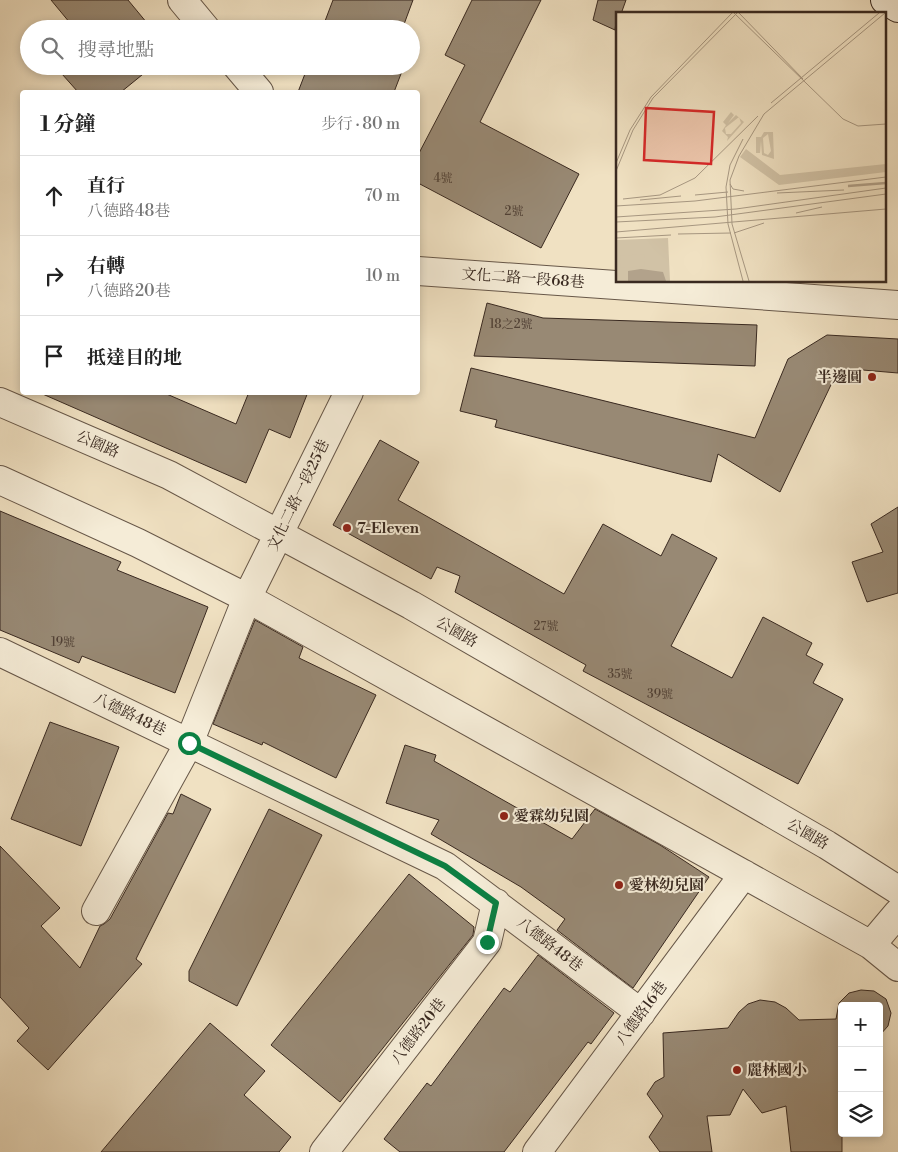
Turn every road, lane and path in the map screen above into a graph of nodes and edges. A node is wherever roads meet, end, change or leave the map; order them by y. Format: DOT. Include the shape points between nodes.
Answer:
graph roads {
  1 [pos="182,0"];
  2 [pos="885,0"];
  3 [pos="898,8"];
  4 [pos="199,20"];
  5 [pos="245,75"];
  6 [pos="257,90"];
  7 [pos="420,271"];
  8 [pos="898,305"];
  9 [pos="347,395"];
  10 [pos="0,402"];
  11 [pos="0,480"];
  12 [pos="279,535"];
  13 [pos="247,598"];
  14 [pos="0,652"];
  15 [pos="189,743"];
  16 [pos="744,874"];
  17 [pos="898,890"];
  18 [pos="496,903"];
  19 [pos="96,911"];
  20 [pos="898,913"];
  21 [pos="870,945"];
  22 [pos="898,967"];
  23 [pos="641,1013"];
  24 [pos="324,1152"];
  25 [pos="537,1152"];
  1 -- 4 [label="street"];
  2 -- 3 [label="street"];
  5 -- 6 [label="street"];
  7 -- 8 [label="street, 文化二路一段68巷"];
  9 -- 12 [label="street, 文化二路一段25巷"];
  10 -- 12 [label="street, 公園路" via="169,475"];
  11 -- 13 [label="street" via="138,542"];
  12 -- 13 [label="street, 文化二路一段25巷"];
  12 -- 17 [label="street, 公園路" via="410,605 650,742"];
  13 -- 15 [label="street, 文化二路一段25巷"];
  13 -- 16 [label="street"];
  14 -- 15 [label="street, 八德路48巷"];
  15 -- 18 [label="street, 八德路48巷" via="445,866"];
  15 -- 19 [label="street, 文化二路一段25巷"];
  16 -- 21 [label="street"];
  16 -- 23 [label="street, 八德路16巷"];
  18 -- 23 [label="street, 八德路48巷"];
  18 -- 24 [label="street, 八德路20巷" via="487,942"];
  20 -- 21 [label="street"];
  21 -- 22 [label="street"];
  23 -- 25 [label="street, 八德路16巷"];
}
